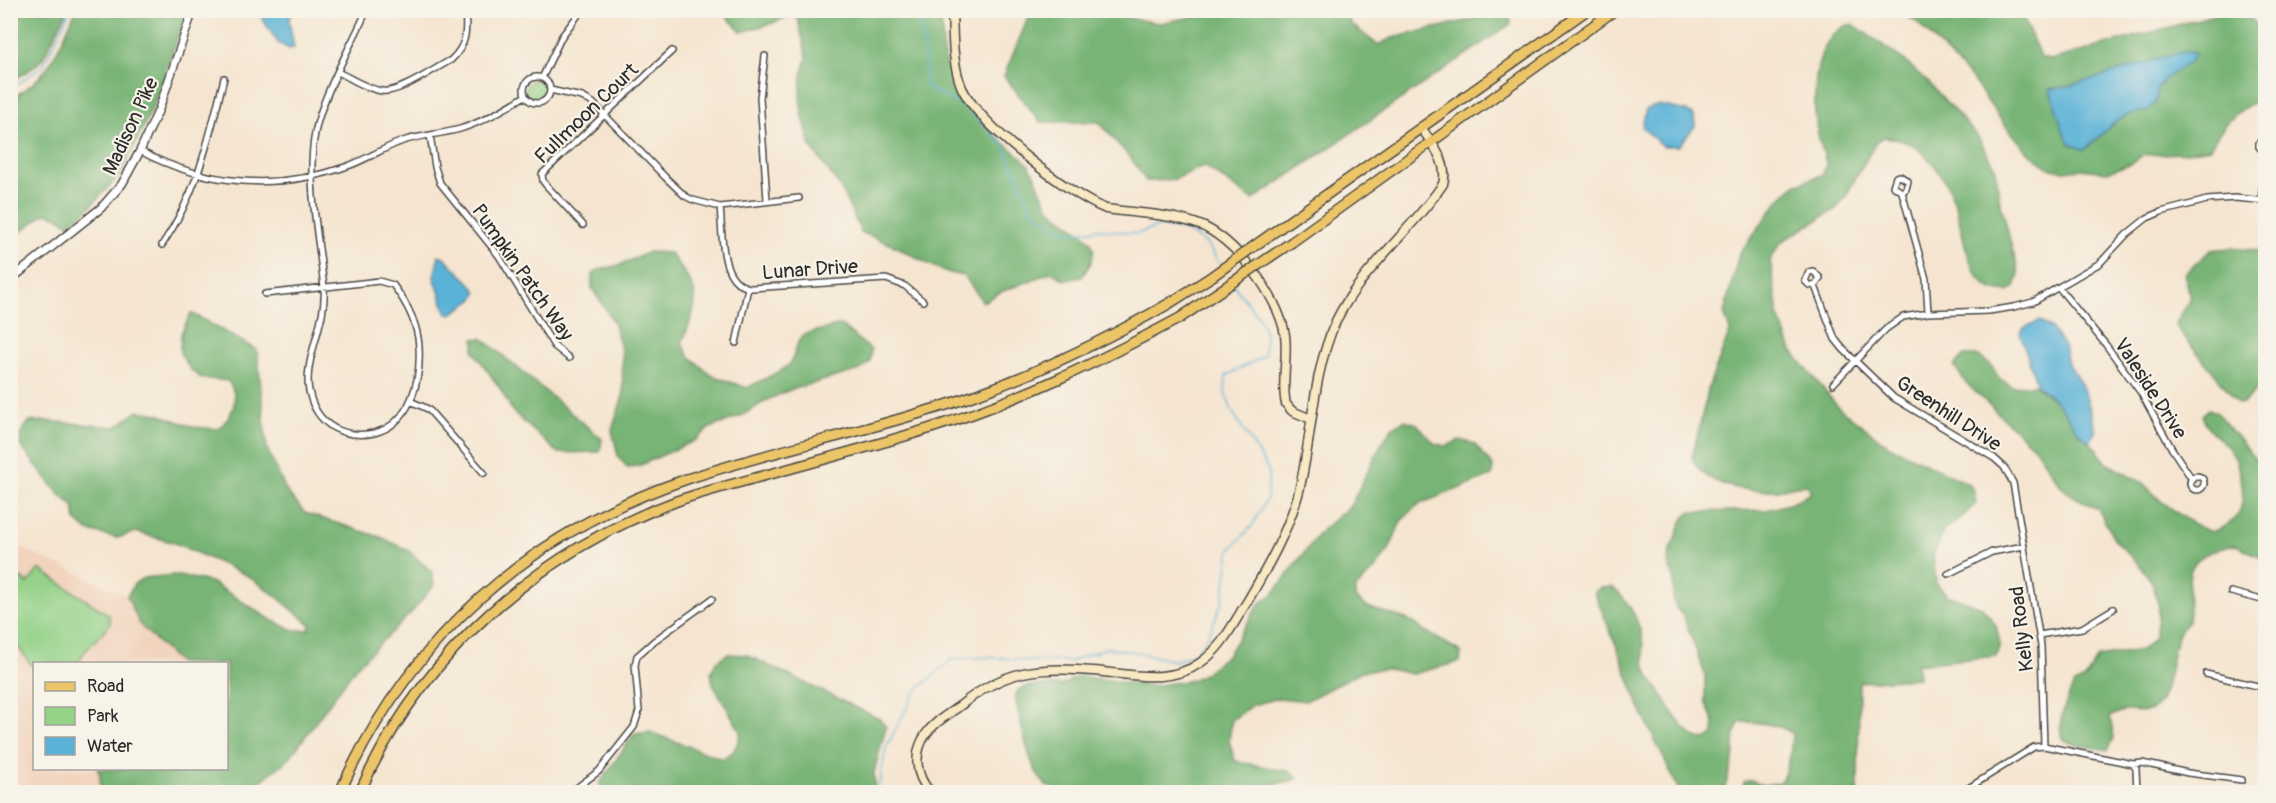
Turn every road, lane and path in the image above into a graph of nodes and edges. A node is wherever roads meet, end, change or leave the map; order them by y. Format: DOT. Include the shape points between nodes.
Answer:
graph roads {
  1 [pos="193,10"];
  2 [pos="367,10"];
  3 [pos="465,10"];
  4 [pos="582,10"];
  5 [pos="952,10"];
  6 [pos="1587,10"];
  7 [pos="1615,10"];
  8 [pos="672,51"];
  9 [pos="765,56"];
  10 [pos="338,72"];
  11 [pos="224,78"];
  12 [pos="542,78"];
  13 [pos="550,90"];
  14 [pos="525,96"];
  15 [pos="606,115"];
  16 [pos="1421,127"];
  17 [pos="430,135"];
  18 [pos="2265,139"];
  19 [pos="1430,142"];
  20 [pos="140,151"];
  21 [pos="2265,155"];
  22 [pos="198,175"];
  23 [pos="312,177"];
  24 [pos="1902,192"];
  25 [pos="799,198"];
  26 [pos="767,200"];
  27 [pos="2263,201"];
  28 [pos="720,207"];
  29 [pos="583,225"];
  30 [pos="162,245"];
  31 [pos="10,280"];
  32 [pos="1815,286"];
  33 [pos="324,288"];
  34 [pos="747,288"];
  35 [pos="2059,288"];
  36 [pos="265,294"];
  37 [pos="923,301"];
  38 [pos="1928,313"];
  39 [pos="736,344"];
  40 [pos="569,358"];
  41 [pos="1855,361"];
  42 [pos="1833,384"];
  43 [pos="410,401"];
  44 [pos="1311,419"];
  45 [pos="484,473"];
  46 [pos="2192,478"];
  47 [pos="2019,510"];
  48 [pos="2024,546"];
  49 [pos="1948,574"];
  50 [pos="2231,592"];
  51 [pos="712,599"];
  52 [pos="2265,601"];
  53 [pos="2113,609"];
  54 [pos="2039,635"];
  55 [pos="2206,674"];
  56 [pos="2265,688"];
  57 [pos="2044,746"];
  58 [pos="2133,764"];
  59 [pos="2242,780"];
  60 [pos="340,792"];
  61 [pos="360,792"];
  62 [pos="571,792"];
  63 [pos="930,792"];
  64 [pos="1962,792"];
  65 [pos="2137,792"];
  1 -- 20 [label="street, Madison Pike" via="169,83"];
  2 -- 10 [label="street"];
  3 -- 10 [label="street" via="466,36 456,55 396,90 373,89"];
  4 -- 12 [label="street" via="562,36"];
  5 -- 44 [label="main road" via="956,63 963,89 981,116 1008,141 1093,204 1197,224 1236,249 1269,296 1285,334 1286,404"];
  6 -- 16 [label="main road"];
  7 -- 19 [label="main road"];
  8 -- 15 [label="street, Fullmoon Court"];
  9 -- 26 [label="street" via="760,98"];
  10 -- 23 [label="street" via="319,116"];
  11 -- 22 [label="street"];
  12 -- 13 [label="street"];
  12 -- 14 [label="street" via="527,81"];
  13 -- 14 [label="street" via="540,103"];
  13 -- 15 [label="street" via="582,97"];
  14 -- 17 [label="street" via="460,129"];
  15 -- 28 [label="street" via="685,196"];
  15 -- 29 [label="street, Fullmoon Court" via="542,174 546,185"];
  16 -- 19 [label="main road"];
  16 -- 60 [label="main road, bridge" via="1221,270 1098,342 1011,381 912,416 687,479 576,527 500,580 435,643 383,710"];
  17 -- 23 [label="street" via="403,141 351,165"];
  17 -- 40 [label="street, Pumpkin Patch Way" via="440,183 499,256 554,346"];
  18 -- 21 [label="street" via="2259,143"];
  19 -- 44 [label="main road" via="1443,162 1443,184 1347,302 1323,357"];
  19 -- 61 [label="main road, bridge" via="1180,318 1104,358 1018,398 930,428 678,501 585,543 516,590 440,664 400,718"];
  20 -- 22 [label="street"];
  20 -- 31 [label="street, Madison Pike" via="122,184 106,202"];
  21 -- 27 [label="street"];
  22 -- 23 [label="street" via="251,182"];
  22 -- 30 [label="street" via="182,213"];
  23 -- 33 [label="street"];
  24 -- 38 [label="street" via="1926,279"];
  25 -- 26 [label="street"];
  26 -- 28 [label="street"];
  27 -- 35 [label="street" via="2207,200 2161,212 2127,234 2100,263"];
  28 -- 34 [label="street, Lunar Drive" via="726,267 737,283"];
  32 -- 41 [label="street, Greenhill Drive" via="1835,339"];
  33 -- 36 [label="street"];
  33 -- 43 [label="street" via="379,281 397,290 412,317 419,345 418,375"];
  33 -- 43 [label="street" via="324,310 308,383 317,412 341,431 368,434 396,422"];
  34 -- 37 [label="street, Lunar Drive" via="886,279 905,286"];
  34 -- 39 [label="street"];
  35 -- 38 [label="street" via="2014,308"];
  35 -- 46 [label="street, Valeside Drive" via="2141,393"];
  38 -- 41 [label="street" via="1896,321"];
  41 -- 42 [label="street"];
  41 -- 47 [label="street, Greenhill Drive" via="1899,402 1999,462 2013,483"];
  43 -- 45 [label="street" via="430,411"];
  44 -- 63 [label="main road" via="1298,494 1288,524 1261,578 1212,654 1191,669 1165,676 1063,669 995,681 924,736 917,763 919,776"];
  47 -- 48 [label="street, Kelly Road"];
  48 -- 49 [label="street" via="1992,552"];
  48 -- 54 [label="street, Kelly Road"];
  50 -- 52 [label="street"];
  51 -- 62 [label="street" via="637,656 634,665 639,711 633,727 599,771"];
  53 -- 54 [label="street" via="2082,628"];
  54 -- 57 [label="street, Kelly Road"];
  55 -- 56 [label="street"];
  57 -- 58 [label="street"];
  57 -- 64 [label="street" via="2034,747"];
  58 -- 59 [label="street"];
  58 -- 65 [label="street"];
}
